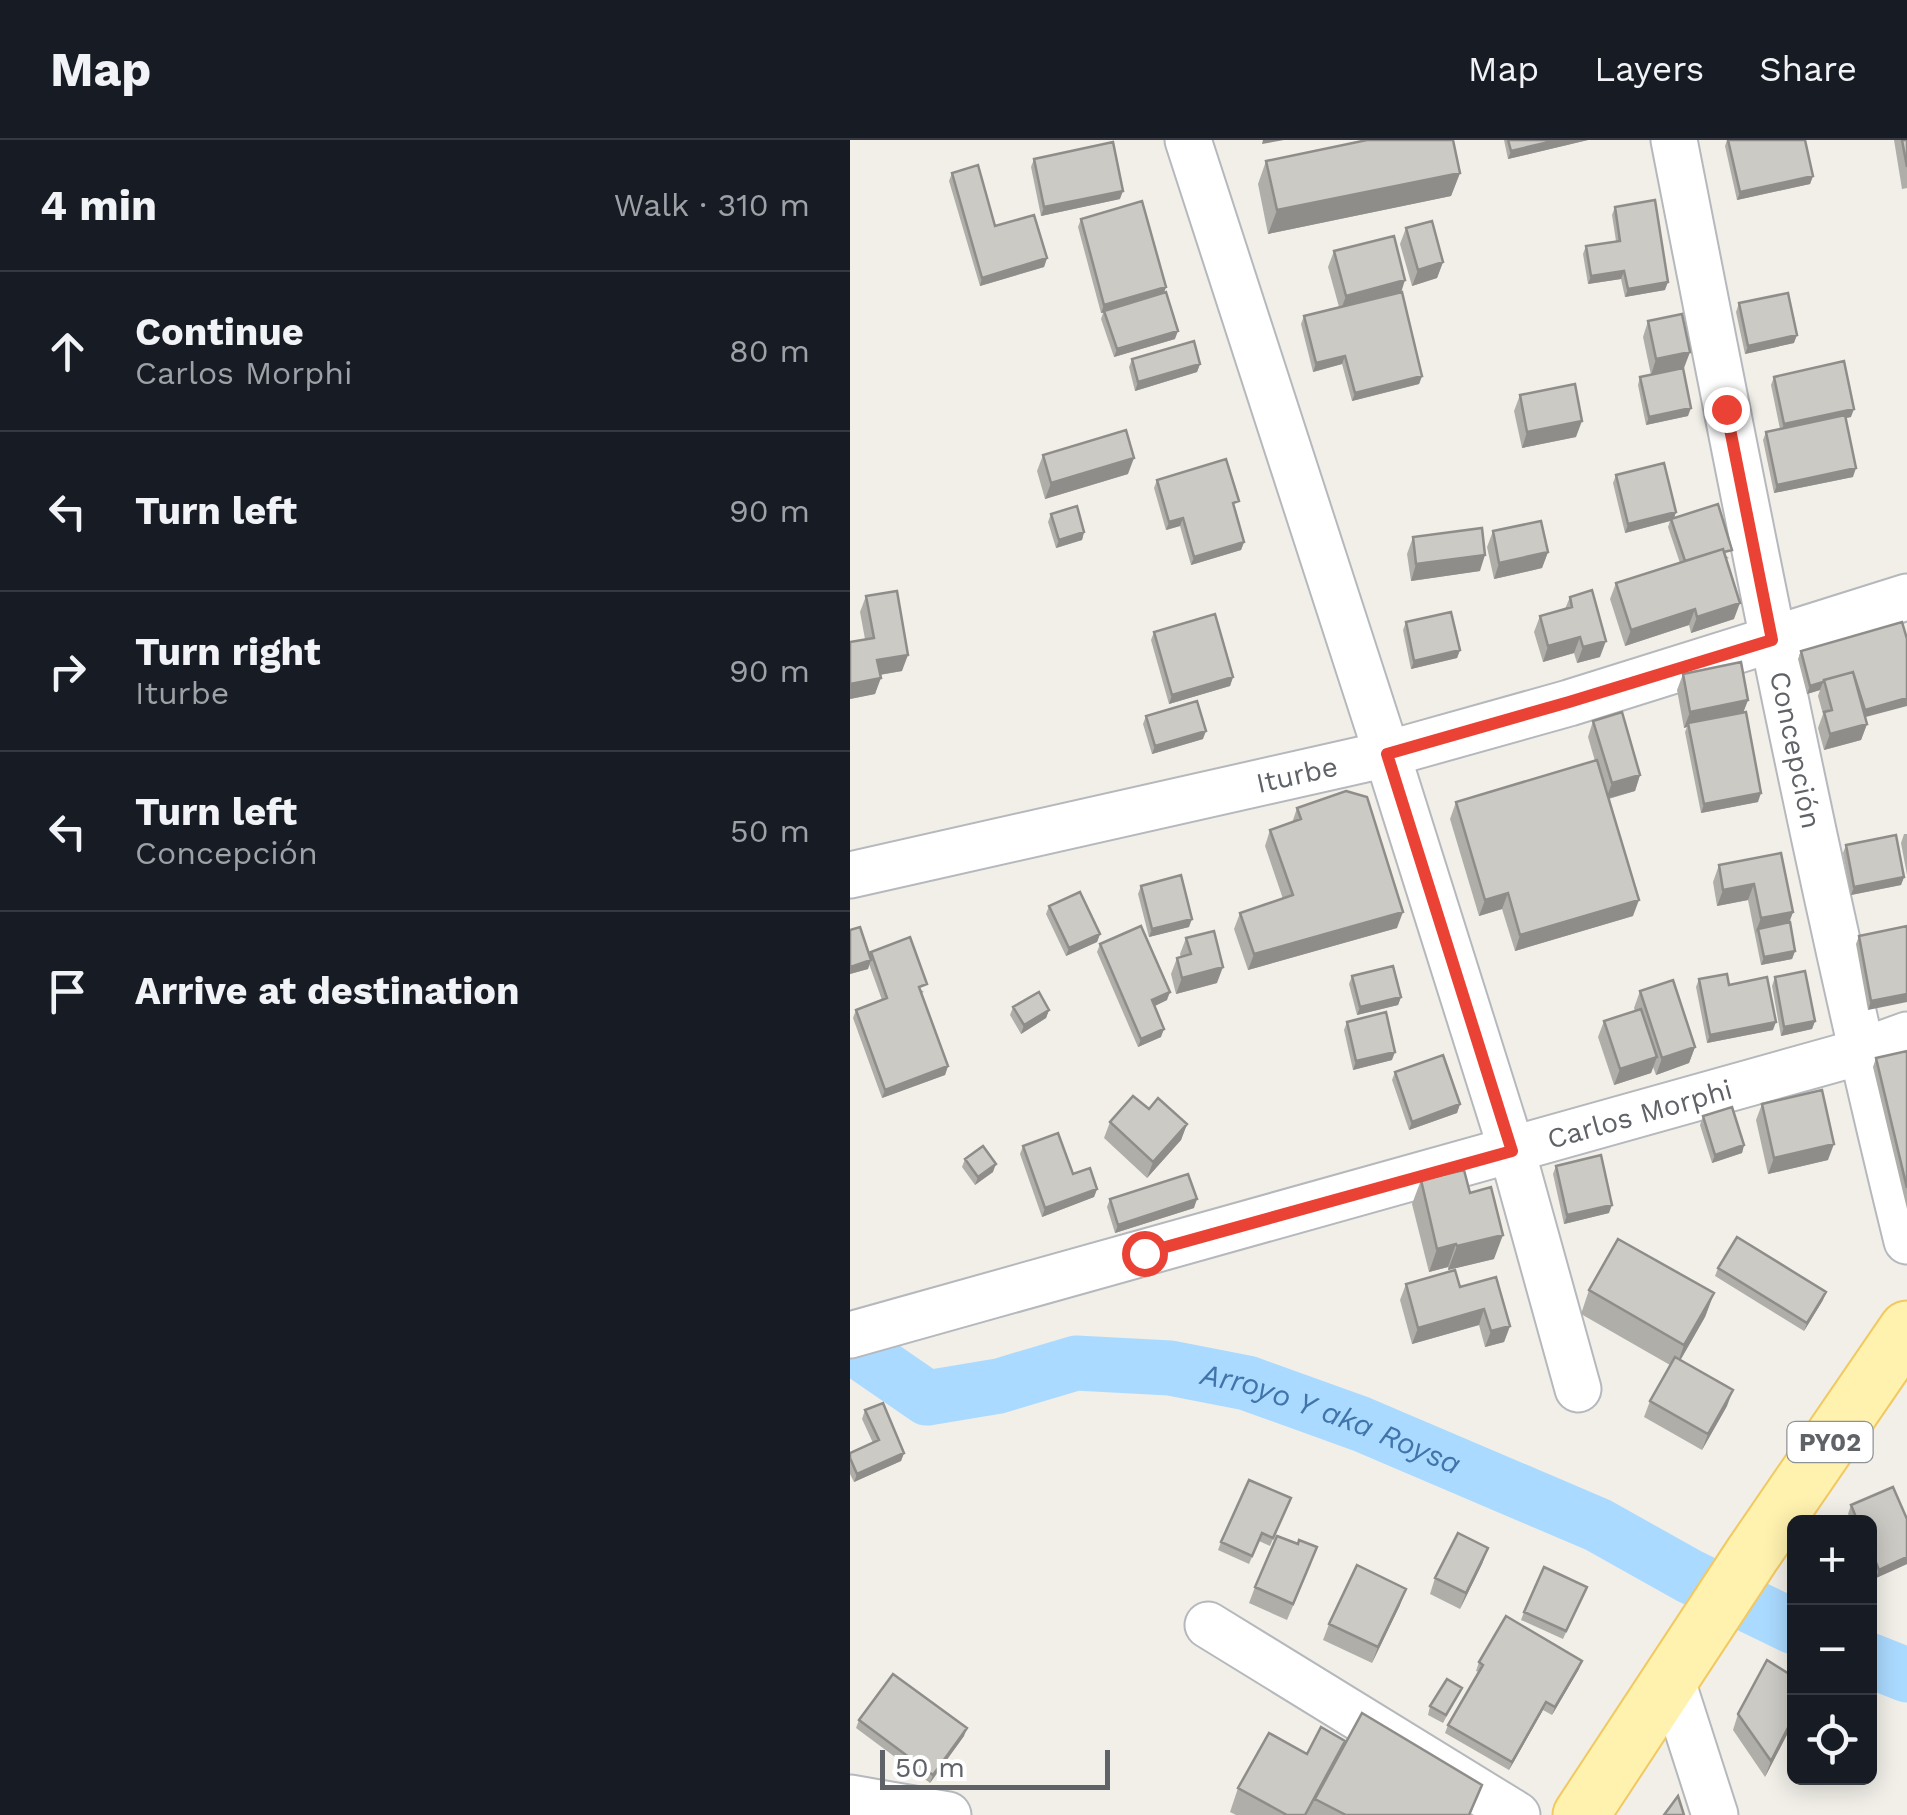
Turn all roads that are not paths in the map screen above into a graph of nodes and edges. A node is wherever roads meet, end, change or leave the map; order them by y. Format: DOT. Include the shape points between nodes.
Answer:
graph roads {
  1 [pos="1188,140"];
  2 [pos="1674,140"];
  3 [pos="1907,597"];
  4 [pos="1772,640"];
  5 [pos="1387,754"];
  6 [pos="850,876"];
  7 [pos="1907,1035"];
  8 [pos="1860,1052"];
  9 [pos="1512,1151"];
  10 [pos="1907,1240"];
  11 [pos="869,1329"];
  12 [pos="1907,1330"];
  13 [pos="1578,1389"];
  14 [pos="1208,1624"];
  15 [pos="1671,1678"];
  16 [pos="850,1798"];
  17 [pos="948,1815"];
  18 [pos="1516,1815"];
  19 [pos="1581,1815"];
  20 [pos="1714,1815"];
  1 -- 5 [label="street"];
  2 -- 4 [label="street, Concepción"];
  3 -- 4 [label="street, Iturbe"];
  4 -- 5 [label="street, Iturbe"];
  4 -- 8 [label="street, Concepción"];
  5 -- 6 [label="street, Iturbe"];
  5 -- 9 [label="street"];
  7 -- 8 [label="street, Carlos Morphi"];
  8 -- 9 [label="street, Carlos Morphi"];
  8 -- 10 [label="street, Concepción"];
  9 -- 11 [label="street, Carlos Morphi"];
  9 -- 13 [label="street"];
  12 -- 15 [label="main road, PY02"];
  14 -- 18 [label="street"];
  15 -- 19 [label="main road, PY02"];
  15 -- 20 [label="street"];
  16 -- 17 [label="street"];
}
